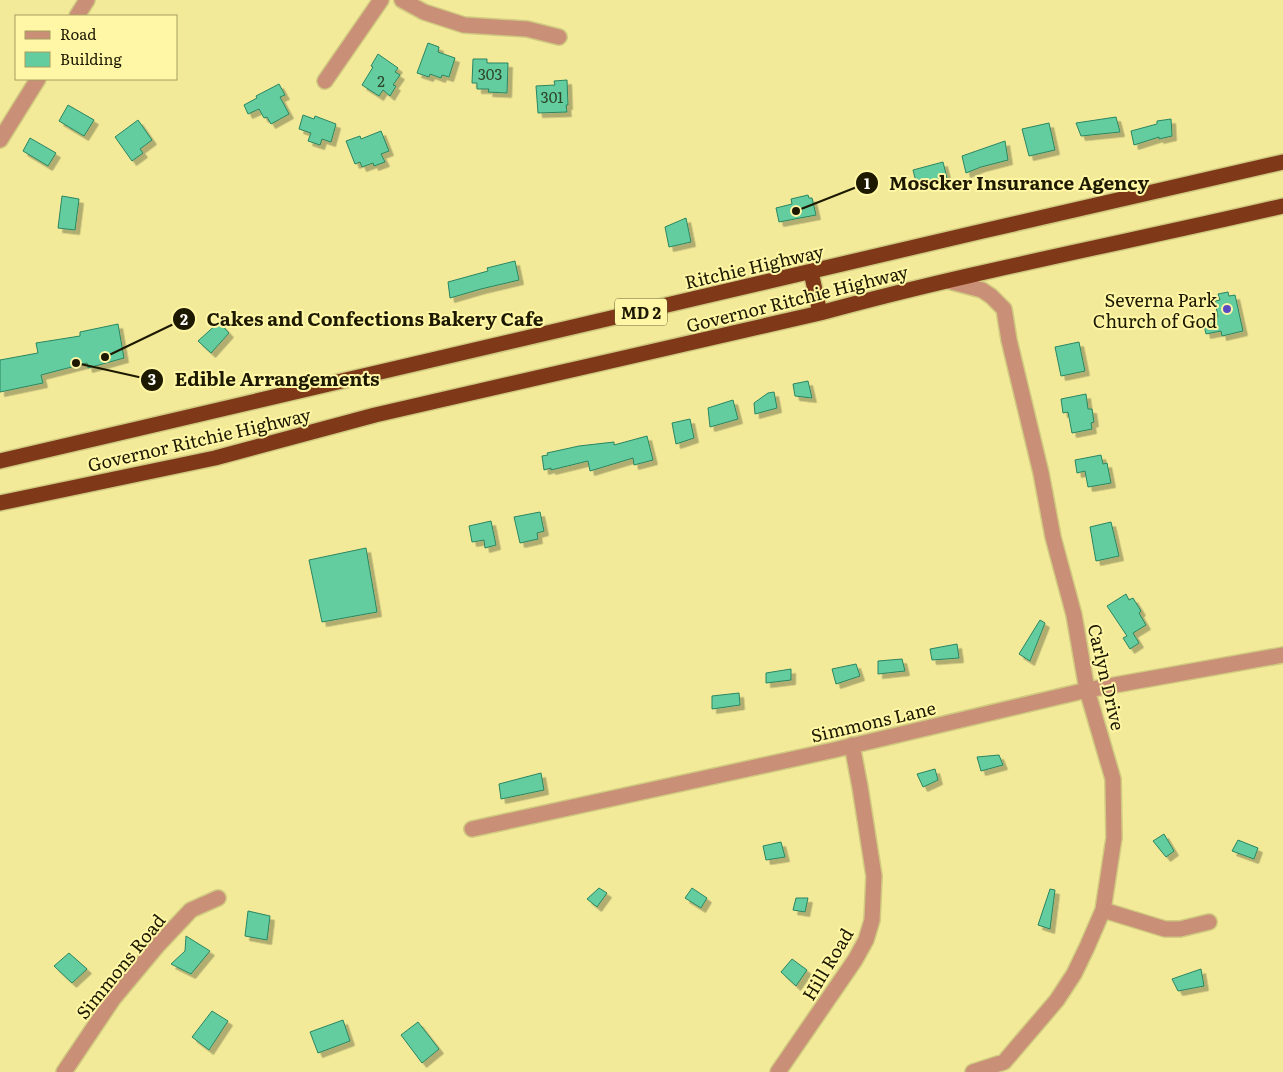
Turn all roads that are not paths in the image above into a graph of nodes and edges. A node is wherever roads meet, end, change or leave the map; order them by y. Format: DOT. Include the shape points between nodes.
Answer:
graph roads {
  1 [pos="87,0"];
  2 [pos="381,0"];
  3 [pos="402,0"];
  4 [pos="78,15"];
  5 [pos="559,37"];
  6 [pos="37,80"];
  7 [pos="325,81"];
  8 [pos="0,140"];
  9 [pos="1283,162"];
  10 [pos="1283,206"];
  11 [pos="811,272"];
  12 [pos="948,281"];
  13 [pos="820,314"];
  14 [pos="0,461"];
  15 [pos="0,504"];
  16 [pos="1283,654"];
  17 [pos="1087,690"];
  18 [pos="852,745"];
  19 [pos="472,829"];
  20 [pos="218,898"];
  21 [pos="1103,910"];
  22 [pos="1209,922"];
  23 [pos="64,1072"];
  24 [pos="778,1072"];
  25 [pos="974,1072"];
  1 -- 4 [label="street"];
  2 -- 7 [label="street"];
  3 -- 5 [label="street" via="424,12 464,24 527,29"];
  6 -- 8 [label="street"];
  9 -- 11 [label="highway, Ritchie Highway / MD 2"];
  10 -- 12 [label="highway, Governor Ritchie Highway / MD 2"];
  11 -- 13 [label="highway"];
  11 -- 14 [label="highway, Ritchie Highway / MD 2"];
  12 -- 13 [label="highway, Governor Ritchie Highway / MD 2"];
  12 -- 17 [label="street, Carlyn Drive" via="982,290 1004,309 1053,537 1074,614"];
  13 -- 15 [label="highway, Governor Ritchie Highway / MD 2" via="375,415 215,458"];
  16 -- 17 [label="street, Simmons Lane"];
  17 -- 18 [label="street, Simmons Lane"];
  17 -- 21 [label="street, Carlyn Drive" via="1113,779 1114,838"];
  18 -- 19 [label="street, Simmons Lane"];
  18 -- 24 [label="street, Hill Road" via="874,876 872,920 855,960"];
  20 -- 23 [label="street, Simmons Road" via="191,910 158,945 113,999"];
  21 -- 22 [label="street" via="1165,928 1180,929"];
  21 -- 25 [label="street, Carlyn Drive" via="1074,974 1057,1000 1004,1062"];
}
